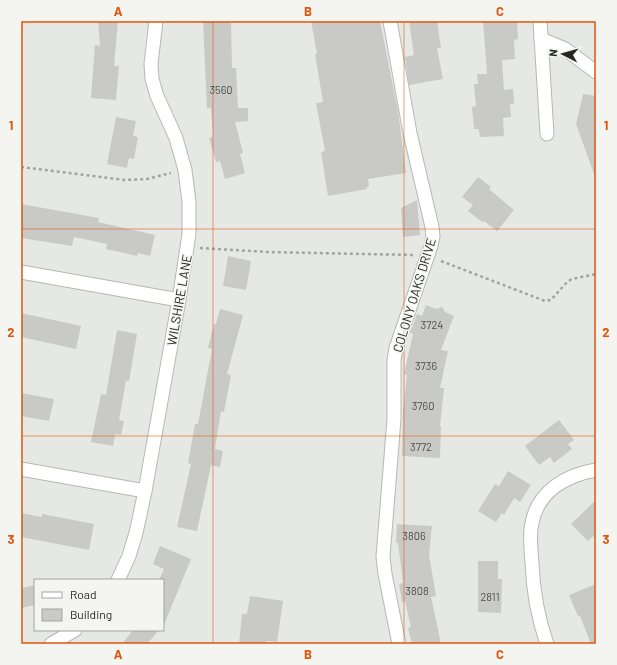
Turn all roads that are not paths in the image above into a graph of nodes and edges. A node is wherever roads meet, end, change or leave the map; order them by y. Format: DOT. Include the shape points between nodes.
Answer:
graph roads {
  1 [pos="156,21"];
  2 [pos="390,21"];
  3 [pos="540,21"];
  4 [pos="541,39"];
  5 [pos="596,72"];
  6 [pos="547,134"];
  7 [pos="21,272"];
  8 [pos="179,300"];
  9 [pos="21,469"];
  10 [pos="596,470"];
  11 [pos="145,491"];
  12 [pos="118,579"];
  13 [pos="73,631"];
  14 [pos="51,644"];
  15 [pos="399,644"];
  16 [pos="547,644"];
  1 -- 8 [label="street, WILSHIRE LANE" via="152,79 176,138 185,170 190,220"];
  2 -- 15 [label="street, COLONY OAKS DRIVE" via="410,133 433,236 394,360 394,419 383,557"];
  3 -- 4 [label="street"];
  4 -- 5 [label="street" via="565,49"];
  4 -- 6 [label="street"];
  7 -- 8 [label="street"];
  8 -- 11 [label="street, WILSHIRE LANE"];
  9 -- 11 [label="street"];
  10 -- 16 [label="street" via="571,477 554,487 536,509 531,524 535,597"];
  11 -- 12 [label="street, WILSHIRE LANE" via="136,533"];
  13 -- 14 [label="street"];
}
